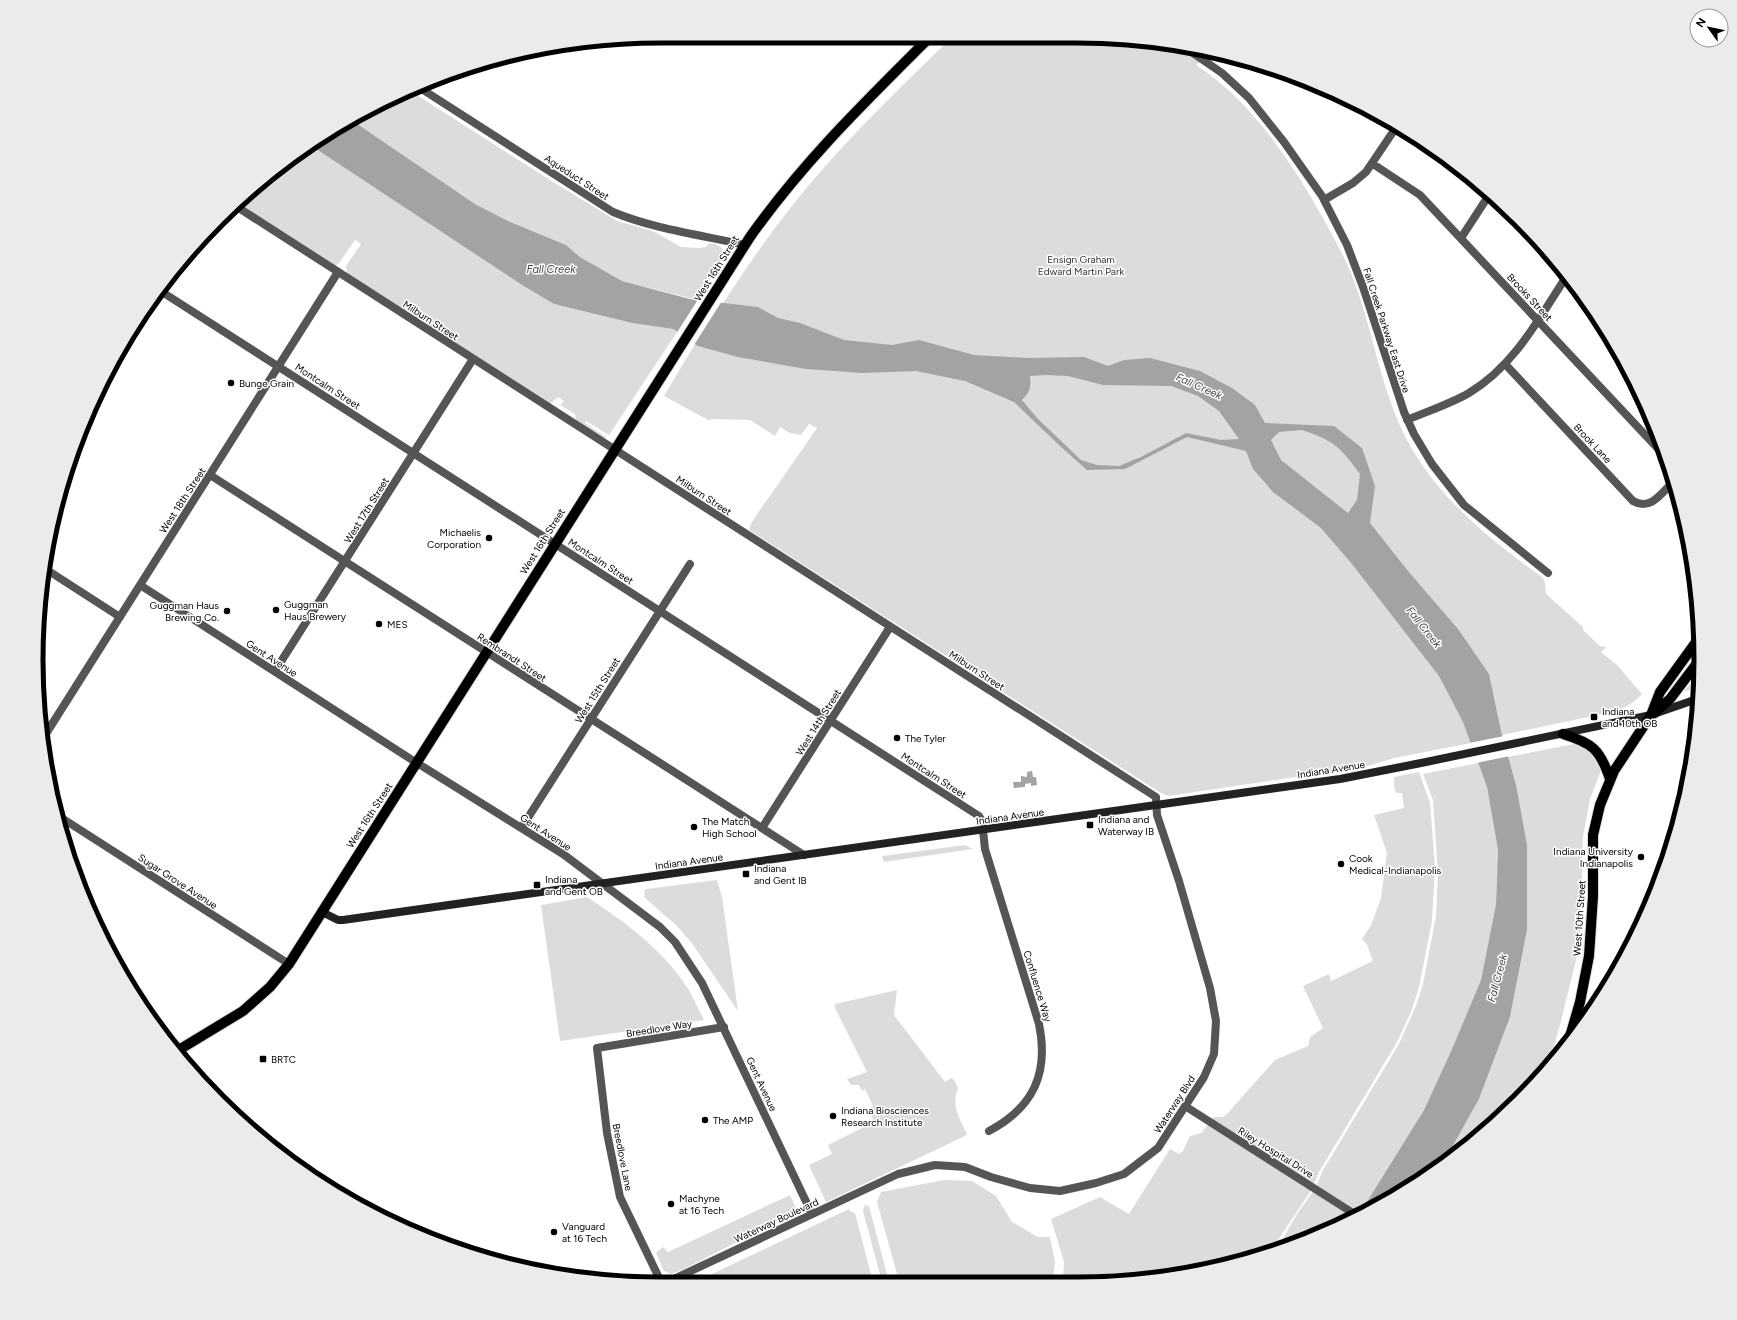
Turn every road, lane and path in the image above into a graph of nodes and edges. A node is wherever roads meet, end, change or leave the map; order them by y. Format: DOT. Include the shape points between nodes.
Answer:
graph roads {
  1 [pos="924,43"];
  2 [pos="1195,55"];
  3 [pos="424,90"];
  4 [pos="1394,131"];
  5 [pos="1373,164"];
  6 [pos="1487,199"];
  7 [pos="1324,200"];
  8 [pos="240,209"];
  9 [pos="1461,238"];
  10 [pos="744,244"];
  11 [pos="338,272"];
  12 [pos="1563,281"];
  13 [pos="164,293"];
  14 [pos="1538,320"];
  15 [pos="473,359"];
  16 [pos="1505,364"];
  17 [pos="279,366"];
  18 [pos="1407,420"];
  19 [pos="1652,436"];
  20 [pos="615,450"];
  21 [pos="414,453"];
  22 [pos="210,475"];
  23 [pos="1669,486"];
  24 [pos="555,543"];
  25 [pos="345,561"];
  26 [pos="690,564"];
  27 [pos="49,571"];
  28 [pos="1548,573"];
  29 [pos="140,585"];
  30 [pos="660,611"];
  31 [pos="120,617"];
  32 [pos="890,627"];
  33 [pos="1694,645"];
  34 [pos="486,653"];
  35 [pos="1694,668"];
  36 [pos="275,671"];
  37 [pos="1693,700"];
  38 [pos="1651,715"];
  39 [pos="591,719"];
  40 [pos="831,720"];
  41 [pos="47,732"];
  42 [pos="1563,734"];
  43 [pos="417,763"];
  44 [pos="1610,779"];
  45 [pos="1156,805"];
  46 [pos="64,819"];
  47 [pos="522,828"];
  48 [pos="762,828"];
  49 [pos="984,830"];
  50 [pos="804,855"];
  51 [pos="602,884"];
  52 [pos="322,912"];
  53 [pos="289,964"];
  54 [pos="724,1027"];
  55 [pos="1573,1027"];
  56 [pos="597,1048"];
  57 [pos="181,1049"];
  58 [pos="1185,1106"];
  59 [pos="989,1131"];
  60 [pos="898,1174"];
  61 [pos="1352,1212"];
  62 [pos="812,1214"];
  63 [pos="660,1277"];
  64 [pos="678,1277"];
  1 -- 10 [label="main road, West 16th Street" via="825,143 786,188"];
  2 -- 7 [label="street, Fall Creek Parkway East Drive" via="1222,73 1249,98"];
  3 -- 10 [label="street, Aqueduct Street" via="613,212 669,229"];
  4 -- 5 [label="street"];
  5 -- 7 [label="street" via="1353,183"];
  5 -- 9 [label="street, Brooks Street" via="1420,195"];
  6 -- 9 [label="street"];
  7 -- 18 [label="street, Fall Creek Parkway East Drive" via="1361,281"];
  8 -- 11 [label="street, Milburn Street"];
  9 -- 14 [label="street, Brooks Street"];
  10 -- 20 [label="main road, West 16th Street"];
  11 -- 15 [label="street, Milburn Street"];
  11 -- 17 [label="street, West 18th Street"];
  12 -- 14 [label="street"];
  13 -- 17 [label="street, Montcalm Street"];
  14 -- 16 [label="street"];
  14 -- 19 [label="street, Brooks Street"];
  15 -- 20 [label="street, Milburn Street"];
  15 -- 21 [label="street, West 17th Street"];
  16 -- 18 [label="street" via="1469,392"];
  16 -- 23 [label="street, Brook Lane" via="1633,501 1651,503"];
  17 -- 21 [label="street, Montcalm Street"];
  17 -- 22 [label="street, West 18th Street"];
  18 -- 28 [label="street, Fall Creek Parkway East Drive" via="1432,464 1464,505"];
  20 -- 24 [label="main road, West 16th Street"];
  20 -- 32 [label="street, Milburn Street"];
  21 -- 24 [label="street, Montcalm Street"];
  21 -- 25 [label="street, West 17th Street"];
  22 -- 25 [label="street, Rembrandt Street"];
  22 -- 29 [label="street, West 18th Street"];
  24 -- 30 [label="street, Montcalm Street"];
  24 -- 34 [label="main road, West 16th Street"];
  25 -- 34 [label="street, Rembrandt Street"];
  25 -- 36 [label="street, West 17th Street"];
  26 -- 30 [label="street, West 15th Street"];
  27 -- 31 [label="street"];
  29 -- 31 [label="street, West 18th Street"];
  29 -- 36 [label="street, Gent Avenue"];
  30 -- 39 [label="street, West 15th Street"];
  30 -- 40 [label="street, Montcalm Street"];
  31 -- 41 [label="street, West 18th Street"];
  32 -- 40 [label="street, West 14th Street"];
  32 -- 45 [label="street, Milburn Street" via="1156,796"];
  33 -- 38 [label="main road, West 10th Street" via="1660,692"];
  34 -- 39 [label="street, Rembrandt Street"];
  34 -- 43 [label="main road, West 16th Street"];
  35 -- 38 [label="main road, West 10th Street" via="1670,699"];
  36 -- 43 [label="street, Gent Avenue"];
  37 -- 38 [label="main road, Indiana Avenue"];
  38 -- 42 [label="main road, Indiana Avenue"];
  38 -- 44 [label="main road, West 10th Street"];
  39 -- 47 [label="street, West 15th Street"];
  39 -- 48 [label="street, Rembrandt Street"];
  40 -- 48 [label="street, West 14th Street"];
  40 -- 49 [label="street, Montcalm Street" via="979,816"];
  42 -- 44 [label="main road" via="1594,748 1601,757"];
  42 -- 45 [label="main road, Indiana Avenue" via="1340,779"];
  43 -- 47 [label="street, Gent Avenue"];
  43 -- 52 [label="main road, West 16th Street"];
  44 -- 55 [label="main road, West 10th Street" via="1598,810 1594,830 1593,911 1589,956"];
  45 -- 49 [label="main road, Indiana Avenue"];
  45 -- 58 [label="street, Waterway Blvd" via="1210,988 1216,1021 1214,1054 1204,1077"];
  46 -- 53 [label="street, Sugar Grove Avenue"];
  47 -- 51 [label="street, Gent Avenue" via="563,854"];
  48 -- 50 [label="street, Rembrandt Street"];
  49 -- 50 [label="main road, Indiana Avenue"];
  49 -- 59 [label="street, Confluence Way" via="985,849 1039,1024 1043,1049 1042,1063 1033,1091 1015,1114"];
  50 -- 51 [label="main road, Indiana Avenue"];
  51 -- 52 [label="main road, Indiana Avenue" via="343,920"];
  51 -- 54 [label="street, Gent Avenue" via="660,927 675,942 702,983"];
  52 -- 53 [label="main road, West 16th Street"];
  53 -- 57 [label="main road, West 16th Street" via="270,987 243,1011"];
  54 -- 56 [label="street, Breedlove Way"];
  54 -- 62 [label="street, Gent Avenue"];
  56 -- 63 [label="street, Breedlove Lane" via="607,1132 620,1197"];
  58 -- 60 [label="street, Waterway Blvd" via="1158,1148 1124,1174 1096,1183 1060,1191 1030,1188 991,1177 965,1166 934,1166"];
  58 -- 61 [label="street, Riley Hospital Drive"];
  60 -- 62 [label="street, Waterway Boulevard"];
  62 -- 64 [label="street, Waterway Boulevard"];
}
